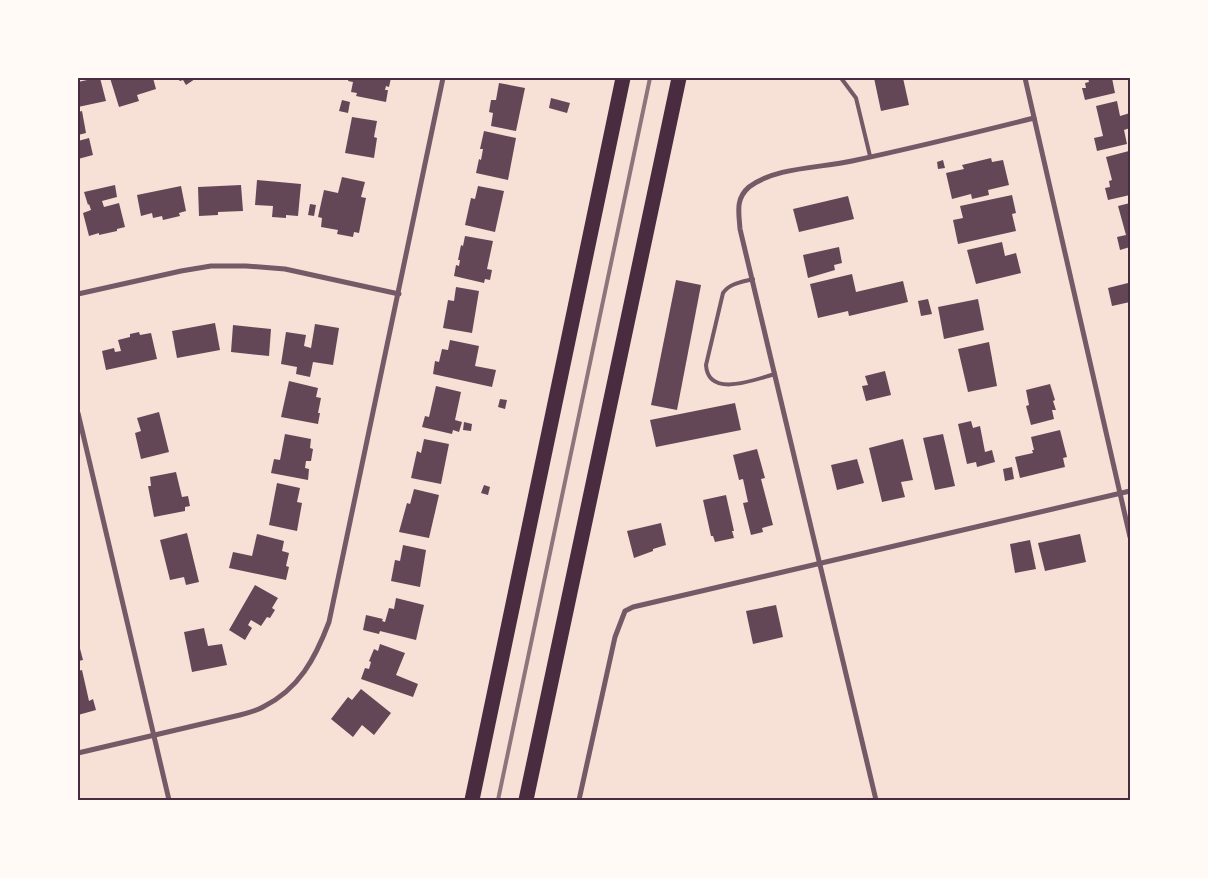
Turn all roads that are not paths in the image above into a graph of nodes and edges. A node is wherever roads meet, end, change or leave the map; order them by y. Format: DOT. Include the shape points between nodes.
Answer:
graph roads {
  1 [pos="443,78"];
  2 [pos="623,78"];
  3 [pos="679,78"];
  4 [pos="841,78"];
  5 [pos="1025,78"];
  6 [pos="1034,118"];
  7 [pos="870,156"];
  8 [pos="753,279"];
  9 [pos="78,294"];
  10 [pos="399,294"];
  11 [pos="775,374"];
  12 [pos="78,413"];
  13 [pos="1130,491"];
  14 [pos="1120,493"];
  15 [pos="1130,537"];
  16 [pos="820,563"];
  17 [pos="153,736"];
  18 [pos="78,753"];
  19 [pos="530,783"];
  20 [pos="169,800"];
  21 [pos="472,800"];
  22 [pos="526,800"];
  23 [pos="536,800"];
  24 [pos="579,800"];
  25 [pos="876,800"];
  1 -- 10 [label="street"];
  2 -- 21 [label="highway"];
  3 -- 19 [label="highway"];
  4 -- 7 [label="lane" via="856,98"];
  5 -- 6 [label="street"];
  6 -- 7 [label="street"];
  6 -- 14 [label="street"];
  7 -- 8 [label="street" via="764,178 743,194 738,204 740,229"];
  8 -- 11 [label="street"];
  8 -- 11 [label="lane" via="732,285 723,292 707,372 716,383 726,385"];
  9 -- 10 [label="street" via="211,266 285,269"];
  10 -- 17 [label="street" via="329,622 309,667 296,682 263,707"];
  11 -- 16 [label="street"];
  12 -- 17 [label="street"];
  13 -- 14 [label="street"];
  14 -- 15 [label="street"];
  14 -- 16 [label="street"];
  16 -- 24 [label="street" via="625,611 615,637"];
  16 -- 25 [label="street"];
  17 -- 18 [label="street"];
  17 -- 20 [label="street"];
  19 -- 22 [label="highway"];
  19 -- 23 [label="highway"];
}
